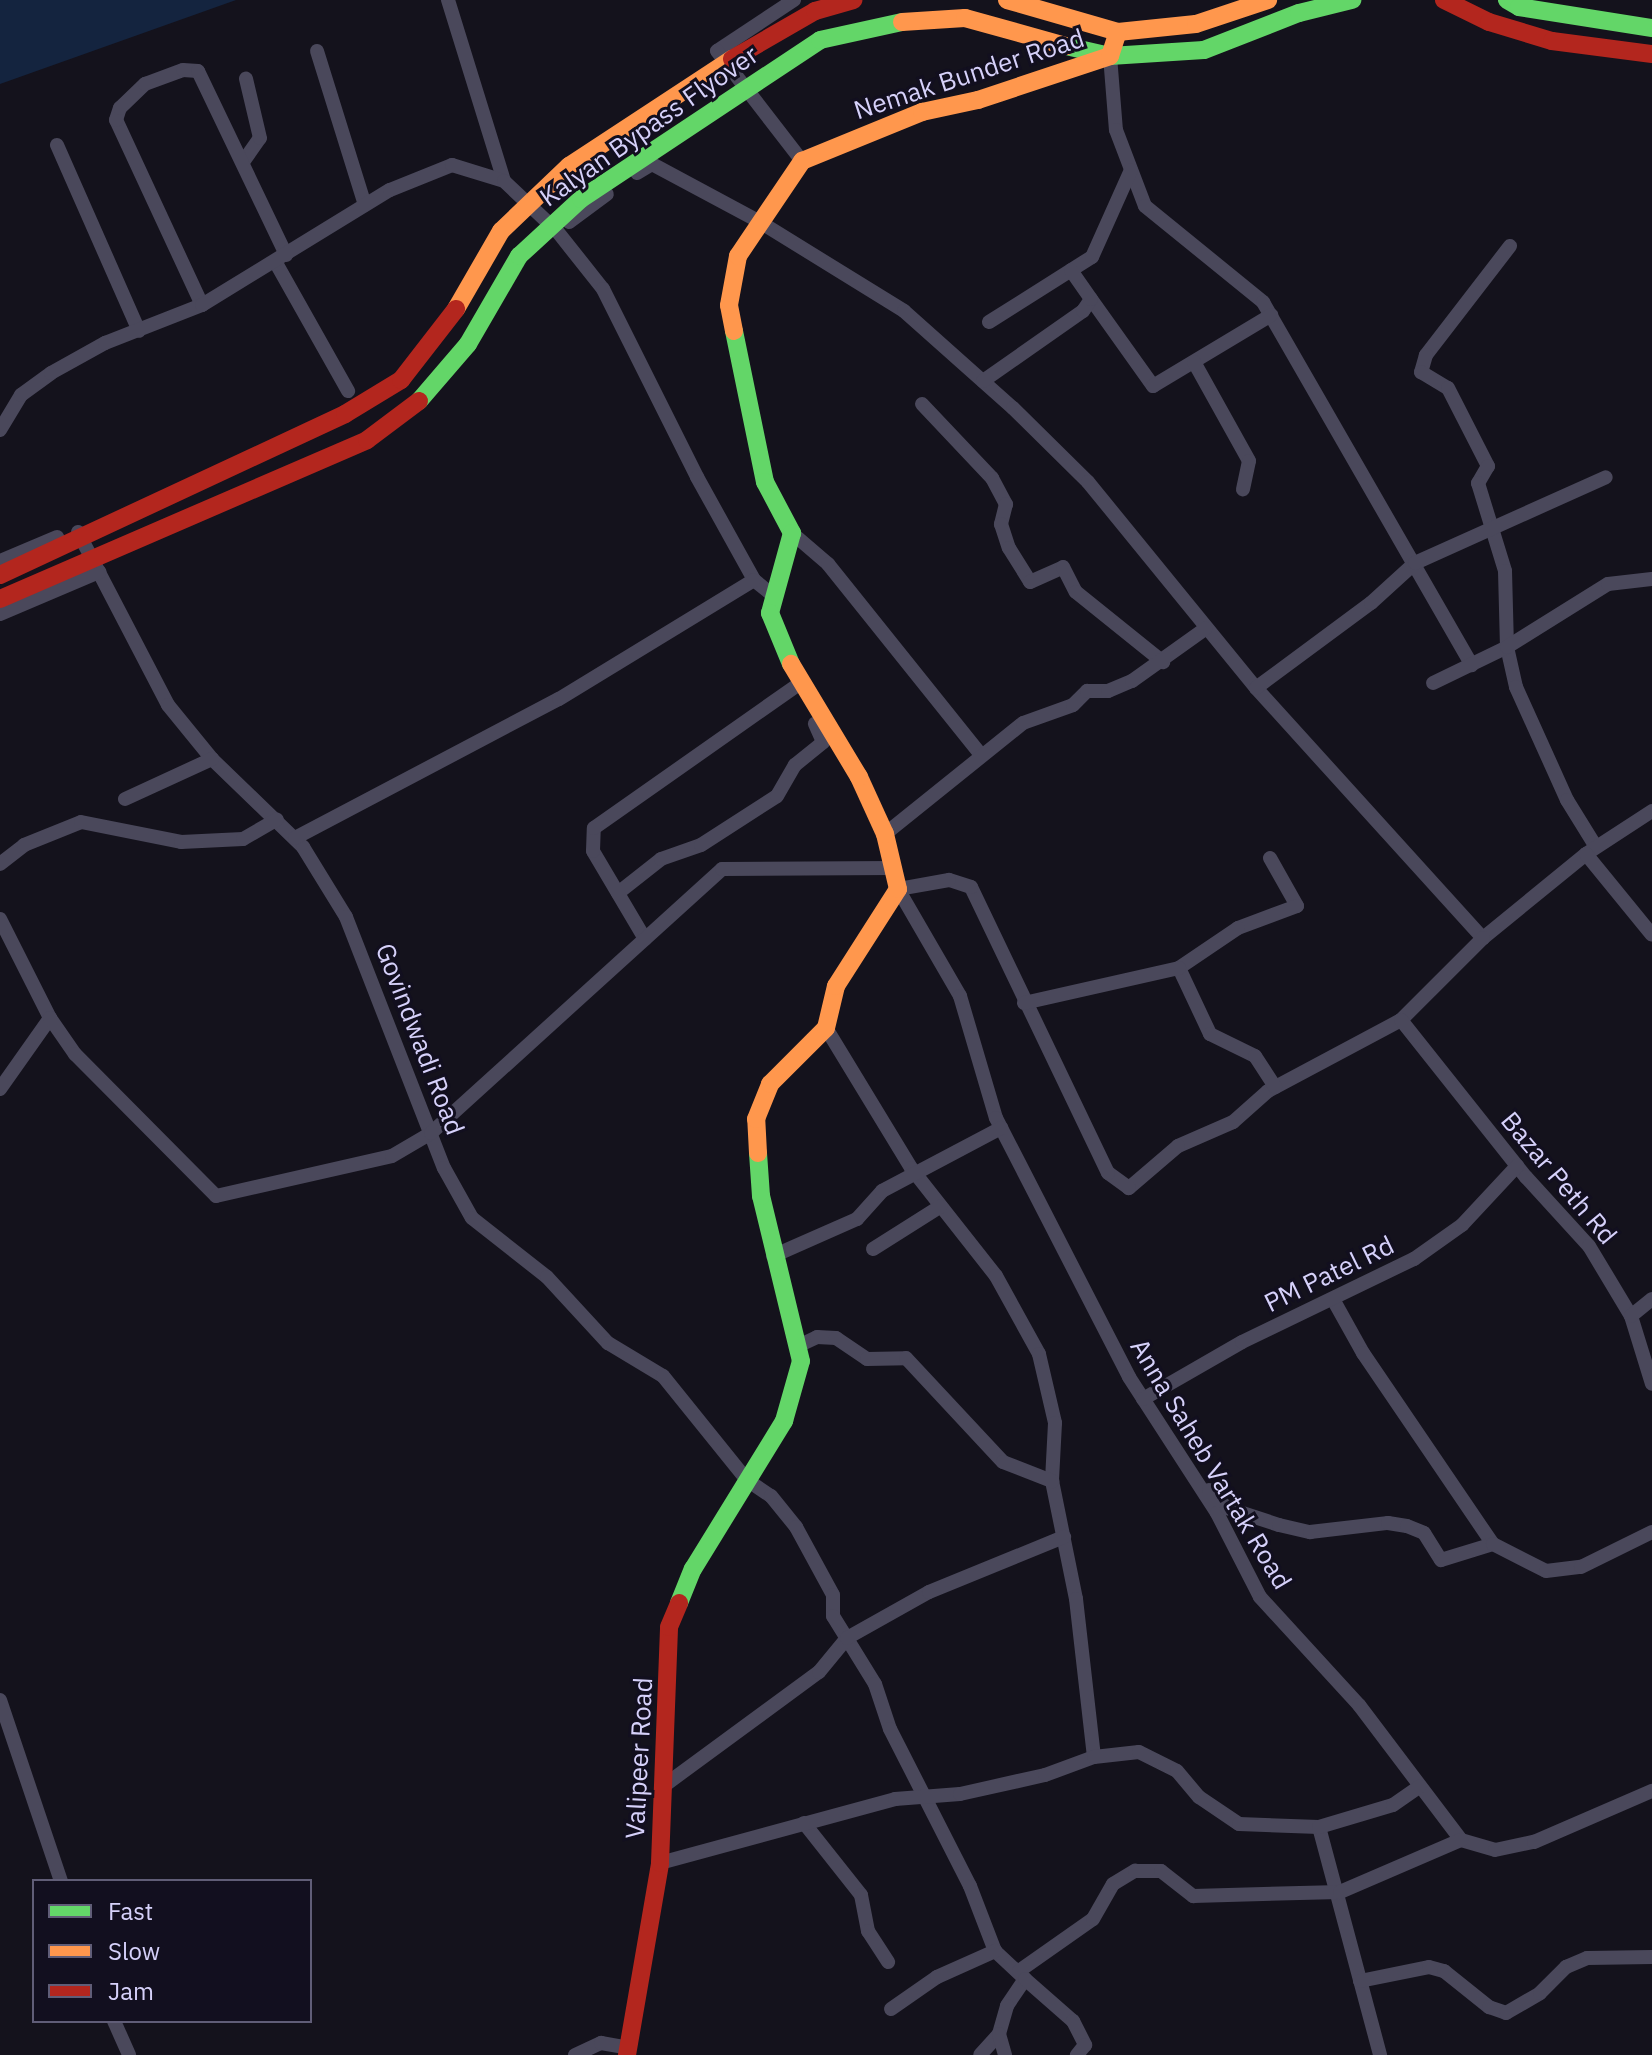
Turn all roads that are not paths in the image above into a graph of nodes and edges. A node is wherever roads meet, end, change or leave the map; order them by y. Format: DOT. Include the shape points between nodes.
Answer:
graph roads {
  1 [pos="448,0"];
  2 [pos="794,0"];
  3 [pos="853,0"];
  4 [pos="1007,0"];
  5 [pos="1268,0"];
  6 [pos="1352,0"];
  7 [pos="1444,0"];
  8 [pos="1507,0"];
  9 [pos="892,28"];
  10 [pos="1652,28"];
  11 [pos="1118,32"];
  12 [pos="317,51"];
  13 [pos="1652,54"];
  14 [pos="1110,56"];
  15 [pos="246,79"];
  16 [pos="750,99"];
  17 [pos="57,145"];
  18 [pos="802,161"];
  19 [pos="243,162"];
  20 [pos="652,164"];
  21 [pos="1131,170"];
  22 [pos="504,181"];
  23 [pos="365,205"];
  24 [pos="760,222"];
  25 [pos="557,231"];
  26 [pos="1510,246"];
  27 [pos="281,259"];
  28 [pos="1071,270"];
  29 [pos="1091,299"];
  30 [pos="202,305"];
  31 [pos="1271,315"];
  32 [pos="989,322"];
  33 [pos="139,331"];
  34 [pos="1194,362"];
  35 [pos="983,381"];
  36 [pos="348,391"];
  37 [pos="922,404"];
  38 [pos="2,419"];
  39 [pos="1606,477"];
  40 [pos="1243,489"];
  41 [pos="1492,529"];
  42 [pos="792,533"];
  43 [pos="0,561"];
  44 [pos="1415,563"];
  45 [pos="99,572"];
  46 [pos="0,575"];
  47 [pos="1652,579"];
  48 [pos="754,580"];
  49 [pos="775,597"];
  50 [pos="0,599"];
  51 [pos="0,614"];
  52 [pos="1205,629"];
  53 [pos="1507,647"];
  54 [pos="1163,662"];
  55 [pos="1472,665"];
  56 [pos="1433,683"];
  57 [pos="795,686"];
  58 [pos="1256,688"];
  59 [pos="981,755"];
  60 [pos="212,759"];
  61 [pos="125,799"];
  62 [pos="1652,811"];
  63 [pos="277,819"];
  64 [pos="885,834"];
  65 [pos="295,838"];
  66 [pos="1591,850"];
  67 [pos="1270,858"];
  68 [pos="0,864"];
  69 [pos="893,868"];
  70 [pos="898,889"];
  71 [pos="618,893"];
  72 [pos="0,919"];
  73 [pos="1652,935"];
  74 [pos="1483,938"];
  75 [pos="645,939"];
  76 [pos="1179,968"];
  77 [pos="1024,1003"];
  78 [pos="50,1018"];
  79 [pos="1401,1020"];
  80 [pos="826,1028"];
  81 [pos="1275,1087"];
  82 [pos="0,1089"];
  83 [pos="1001,1128"];
  84 [pos="431,1133"];
  85 [pos="1517,1166"];
  86 [pos="915,1173"];
  87 [pos="941,1206"];
  88 [pos="873,1249"];
  89 [pos="773,1256"];
  90 [pos="1652,1299"];
  91 [pos="1334,1301"];
  92 [pos="1631,1316"];
  93 [pos="800,1345"];
  94 [pos="1652,1384"];
  95 [pos="1143,1399"];
  96 [pos="1189,1470"];
  97 [pos="747,1480"];
  98 [pos="1052,1481"];
  99 [pos="1652,1532"];
  100 [pos="1064,1537"];
  101 [pos="1493,1544"];
  102 [pos="847,1638"];
  103 [pos="0,1700"];
  104 [pos="1094,1757"];
  105 [pos="665,1785"];
  106 [pos="1419,1787"];
  107 [pos="1652,1791"];
  108 [pos="925,1797"];
  109 [pos="804,1823"];
  110 [pos="1319,1827"];
  111 [pos="1461,1840"];
  112 [pos="660,1863"];
  113 [pos="60,1879"];
  114 [pos="1340,1892"];
  115 [pos="995,1951"];
  116 [pos="1652,1957"];
  117 [pos="888,1962"];
  118 [pos="1022,1975"];
  119 [pos="1360,1981"];
  120 [pos="891,2009"];
  121 [pos="115,2023"];
  122 [pos="999,2034"];
  123 [pos="628,2051"];
  124 [pos="129,2055"];
  125 [pos="575,2055"];
  126 [pos="980,2055"];
  127 [pos="1005,2055"];
  128 [pos="1077,2055"];
  129 [pos="1380,2055"];
  1 -- 22 [label="street"];
  2 -- 16 [label="street" via="717,51"];
  3 -- 46 [label="main road, Kalyan Bypass Flyover, bridge" via="815,11 754,46 569,166 501,231 441,334 401,380 345,414"];
  4 -- 11 [label="main road"];
  5 -- 11 [label="main road" via="1196,24"];
  6 -- 14 [label="main road" via="1299,13 1204,50"];
  7 -- 13 [label="main road" via="1489,22 1552,41"];
  8 -- 10 [label="main road" via="1519,7"];
  9 -- 16 [label="street" via="835,43"];
  11 -- 14 [label="main road, Nemak Bunder Road"];
  12 -- 23 [label="street"];
  14 -- 18 [label="main road, Nemak Bunder Road" via="978,100 922,112"];
  14 -- 21 [label="street" via="1116,130"];
  14 -- 50 [label="main road, Kalyan Bypass Flyover, bridge" via="965,18 881,23 820,40 581,199 539,234 519,256 468,344 424,397 367,440"];
  15 -- 19 [label="street" via="260,138"];
  16 -- 18 [label="street"];
  16 -- 20 [label="street"];
  17 -- 33 [label="street"];
  18 -- 24 [label="main road"];
  19 -- 27 [label="street"];
  19 -- 30 [label="street" via="198,71 165,75 120,108 120,131"];
  20 -- 24 [label="street"];
  20 -- 25 [label="street"];
  21 -- 28 [label="street" via="1092,257"];
  21 -- 31 [label="street" via="1145,206 1263,302"];
  22 -- 23 [label="street" via="452,165"];
  22 -- 25 [label="street"];
  23 -- 27 [label="street"];
  24 -- 35 [label="street" via="904,311"];
  24 -- 42 [label="main road" via="738,256 729,305 765,482"];
  25 -- 48 [label="street" via="603,289"];
  26 -- 41 [label="street" via="1426,355 1421,372 1448,388 1488,466 1478,483"];
  27 -- 30 [label="street"];
  27 -- 36 [label="street"];
  28 -- 29 [label="street"];
  28 -- 32 [label="street"];
  29 -- 34 [label="street" via="1153,386"];
  29 -- 35 [label="street" via="1083,311"];
  30 -- 33 [label="street"];
  31 -- 34 [label="street"];
  31 -- 44 [label="street"];
  33 -- 38 [label="street" via="51,373 21,395"];
  34 -- 40 [label="street" via="1249,461"];
  35 -- 52 [label="street" via="1088,482"];
  37 -- 54 [label="street" via="992,478 1006,504 1001,524 1009,548 1030,582 1063,567 1076,592"];
  39 -- 41 [label="street"];
  41 -- 44 [label="street"];
  41 -- 53 [label="street" via="1505,571"];
  42 -- 49 [label="main road"];
  42 -- 59 [label="street" via="828,564"];
  43 -- 45 [label="street, Govindwadi Road" via="76,529"];
  44 -- 55 [label="street"];
  44 -- 58 [label="street" via="1371,603"];
  45 -- 51 [label="street"];
  45 -- 60 [label="street, Govindwadi Road" via="168,705"];
  47 -- 53 [label="street" via="1608,584"];
  48 -- 49 [label="street"];
  48 -- 65 [label="street" via="559,699"];
  49 -- 57 [label="main road" via="770,613"];
  52 -- 54 [label="street"];
  52 -- 58 [label="street"];
  53 -- 55 [label="street"];
  53 -- 66 [label="street" via="1516,687"];
  54 -- 59 [label="street" via="1108,691 1087,691 1073,705 1023,723"];
  55 -- 56 [label="street"];
  57 -- 64 [label="main road" via="859,777"];
  57 -- 71 [label="street" via="594,828 593,851"];
  57 -- 71 [label="street" via="819,730 820,747 795,765 777,796 701,845 661,859"];
  58 -- 74 [label="street"];
  59 -- 64 [label="street"];
  60 -- 61 [label="street"];
  60 -- 63 [label="street, Govindwadi Road"];
  62 -- 66 [label="street"];
  63 -- 65 [label="street, Govindwadi Road"];
  63 -- 68 [label="street" via="243,839 181,842 81,822 24,845"];
  64 -- 69 [label="main road"];
  65 -- 84 [label="street, Govindwadi Road" via="346,917"];
  66 -- 73 [label="street"];
  66 -- 74 [label="street"];
  67 -- 76 [label="street" via="1297,906 1238,928"];
  69 -- 70 [label="main road"];
  69 -- 75 [label="street" via="722,869"];
  70 -- 77 [label="street" via="949,880 971,887"];
  70 -- 80 [label="main road" via="836,986"];
  70 -- 83 [label="street, Anna Saheb Vartak Road" via="960,996"];
  71 -- 75 [label="street"];
  72 -- 78 [label="street"];
  74 -- 79 [label="street"];
  75 -- 84 [label="street"];
  76 -- 77 [label="street"];
  76 -- 81 [label="street" via="1210,1034 1255,1056"];
  77 -- 81 [label="street" via="1108,1173 1129,1188 1178,1146 1233,1122"];
  78 -- 82 [label="street"];
  78 -- 84 [label="street" via="75,1054 216,1196 392,1156"];
  79 -- 81 [label="street"];
  79 -- 85 [label="street, Bazar Peth Rd"];
  80 -- 86 [label="street"];
  80 -- 89 [label="main road" via="770,1084 756,1119 761,1196"];
  83 -- 86 [label="street"];
  83 -- 95 [label="street, Anna Saheb Vartak Road"];
  84 -- 97 [label="street, Govindwadi Road" via="472,1218 547,1277 608,1343 663,1376"];
  85 -- 91 [label="street, PM Patel Rd" via="1462,1225 1414,1259"];
  85 -- 92 [label="street, Bazar Peth Rd" via="1589,1246"];
  86 -- 87 [label="street"];
  86 -- 89 [label="street" via="882,1191 857,1219"];
  87 -- 88 [label="street"];
  87 -- 98 [label="street" via="996,1276 1039,1354 1055,1423"];
  89 -- 93 [label="main road"];
  90 -- 92 [label="street"];
  91 -- 95 [label="street, PM Patel Rd" via="1242,1342"];
  91 -- 101 [label="street" via="1363,1353"];
  92 -- 94 [label="street, Bazar Peth Rd"];
  93 -- 97 [label="main road, Valipeer Road" via="784,1421"];
  93 -- 98 [label="street" via="817,1337 836,1338 867,1359 906,1358 1003,1462"];
  95 -- 96 [label="street, Anna Saheb Vartak Road"];
  96 -- 101 [label="street" via="1227,1508 1279,1525 1310,1532 1388,1523 1407,1526 1424,1533 1441,1560"];
  96 -- 106 [label="street, Anna Saheb Vartak Road" via="1260,1597 1359,1705"];
  97 -- 102 [label="street, Govindwadi Road" via="771,1496 796,1527 833,1595 833,1616"];
  97 -- 105 [label="main road, Valipeer Road" via="693,1569 669,1627"];
  98 -- 100 [label="street"];
  99 -- 101 [label="street" via="1581,1567 1546,1571"];
  100 -- 102 [label="street" via="929,1592"];
  100 -- 104 [label="street"];
  102 -- 105 [label="street" via="819,1672"];
  102 -- 108 [label="street, Govindwadi Road" via="875,1684 890,1729"];
  103 -- 113 [label="street"];
  104 -- 108 [label="street" via="1045,1775"];
  104 -- 110 [label="street" via="1139,1752 1177,1771 1199,1797 1239,1824"];
  105 -- 112 [label="main road, Valipeer Road"];
  106 -- 110 [label="street" via="1393,1805"];
  106 -- 111 [label="street, Anna Saheb Vartak Road"];
  107 -- 111 [label="street" via="1534,1842 1495,1850"];
  108 -- 109 [label="street" via="895,1799"];
  108 -- 115 [label="street, Govindwadi Road" via="970,1886"];
  109 -- 112 [label="street"];
  109 -- 117 [label="street" via="861,1895 868,1931"];
  110 -- 114 [label="street"];
  111 -- 114 [label="street"];
  112 -- 123 [label="main road, Valipeer Road"];
  114 -- 118 [label="street" via="1193,1896 1161,1871 1135,1871 1113,1884 1093,1919"];
  114 -- 119 [label="street"];
  115 -- 118 [label="street"];
  115 -- 120 [label="street" via="937,1977"];
  116 -- 119 [label="street" via="1587,1958 1566,1967 1540,1993 1506,2013 1489,2007 1444,1971 1429,1967"];
  118 -- 122 [label="street"];
  118 -- 128 [label="street" via="1073,2021 1085,2045"];
  119 -- 129 [label="street"];
  121 -- 124 [label="street"];
  122 -- 126 [label="street"];
  122 -- 127 [label="street"];
  123 -- 125 [label="street" via="587,2045"];
}
